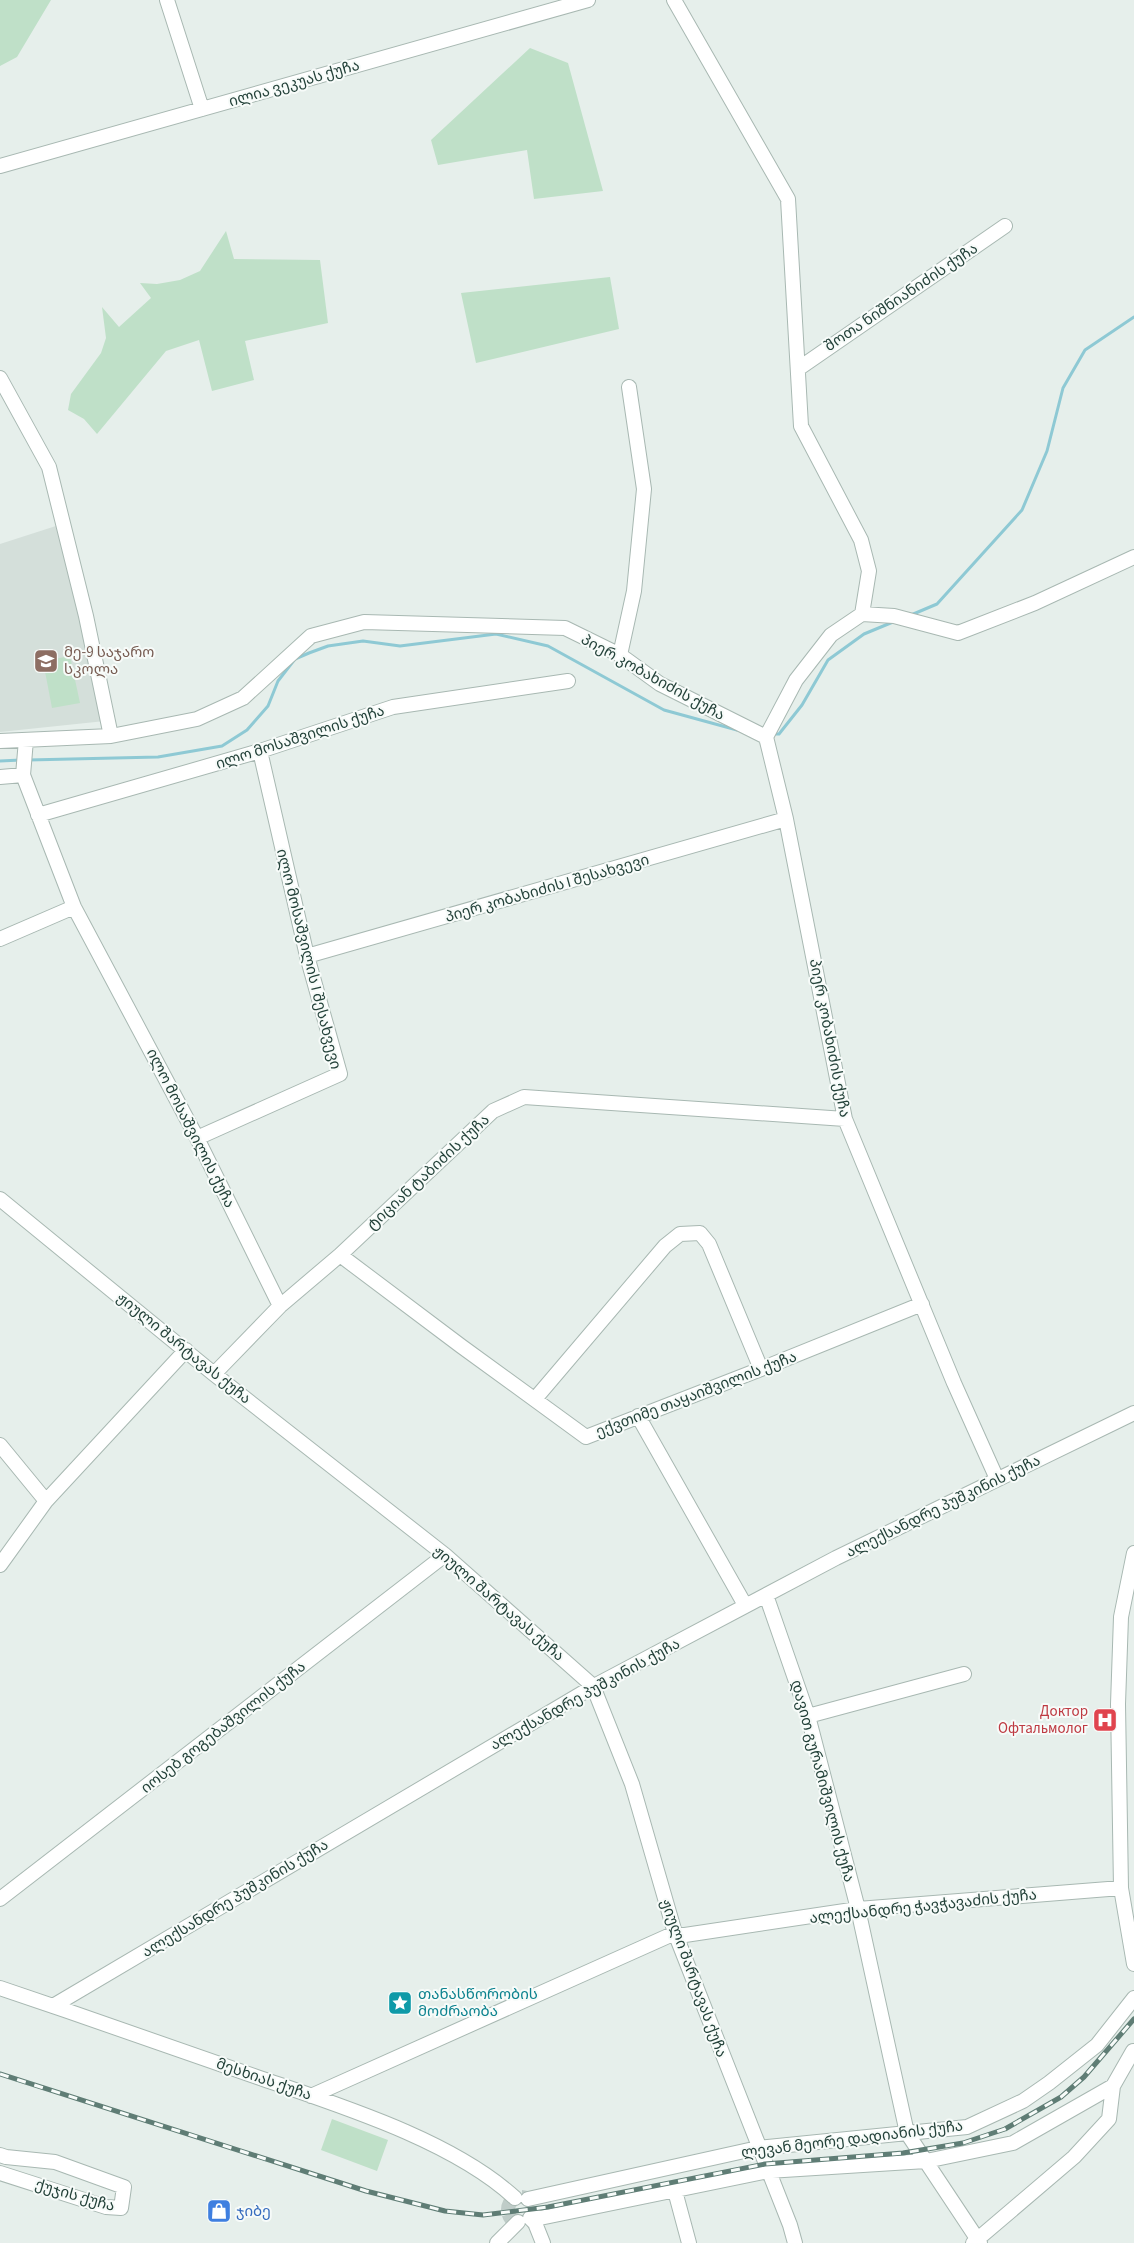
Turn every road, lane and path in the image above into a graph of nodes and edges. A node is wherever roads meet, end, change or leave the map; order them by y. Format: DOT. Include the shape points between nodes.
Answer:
graph roads {
  1 [pos="167,0"];
  2 [pos="588,0"];
  3 [pos="674,0"];
  4 [pos="202,109"];
  5 [pos="0,166"];
  6 [pos="1005,226"];
  7 [pos="798,369"];
  8 [pos="0,378"];
  9 [pos="629,387"];
  10 [pos="1134,558"];
  11 [pos="862,614"];
  12 [pos="620,655"];
  13 [pos="568,681"];
  14 [pos="111,736"];
  15 [pos="766,737"];
  16 [pos="26,740"];
  17 [pos="0,741"];
  18 [pos="260,751"];
  19 [pos="22,773"];
  20 [pos="0,777"];
  21 [pos="38,815"];
  22 [pos="786,819"];
  23 [pos="74,907"];
  24 [pos="0,940"];
  25 [pos="307,956"];
  26 [pos="845,1119"];
  27 [pos="198,1138"];
  28 [pos="0,1199"];
  29 [pos="340,1254"];
  30 [pos="922,1304"];
  31 [pos="280,1306"];
  32 [pos="186,1350"];
  33 [pos="761,1369"];
  34 [pos="214,1374"];
  35 [pos="535,1399"];
  36 [pos="1134,1413"];
  37 [pos="638,1416"];
  38 [pos="0,1445"];
  39 [pos="997,1479"];
  40 [pos="46,1501"];
  41 [pos="1134,1553"];
  42 [pos="445,1555"];
  43 [pos="0,1565"];
  44 [pos="766,1595"];
  45 [pos="745,1605"];
  46 [pos="964,1674"];
  47 [pos="593,1686"];
  48 [pos="808,1716"];
  49 [pos="1121,1888"];
  50 [pos="0,1899"];
  51 [pos="858,1909"];
  52 [pos="675,1933"];
  53 [pos="1134,1964"];
  54 [pos="0,1988"];
  55 [pos="1134,1998"];
  56 [pos="52,2006"];
  57 [pos="1133,2051"];
  58 [pos="1113,2086"];
  59 [pos="311,2096"];
  60 [pos="907,2133"];
  61 [pos="758,2148"];
  62 [pos="0,2155"];
  63 [pos="926,2161"];
  64 [pos="768,2171"];
  65 [pos="0,2173"];
  66 [pos="675,2191"];
  67 [pos="522,2199"];
  68 [pos="526,2218"];
  69 [pos="977,2242"];
  70 [pos="497,2243"];
  71 [pos="543,2243"];
  72 [pos="689,2243"];
  73 [pos="795,2243"];
  1 -- 4 [label="street"];
  2 -- 4 [label="street, ილია ვეკუას ქუჩა"];
  3 -- 7 [label="street" via="788,199"];
  4 -- 5 [label="street, ილია ვეკუას ქუჩა"];
  6 -- 7 [label="street, შოთა ნიშნიანიძის ქუჩა"];
  7 -- 11 [label="street" via="801,426 861,540 869,571"];
  8 -- 14 [label="street" via="49,467 86,616"];
  9 -- 12 [label="street" via="644,489 634,591"];
  10 -- 11 [label="street" via="1035,603 958,633 894,616"];
  11 -- 15 [label="street" via="831,635 796,680"];
  12 -- 14 [label="street, პიერ კობახიძის ქუჩა" via="565,628 364,622 311,636 243,698 197,719"];
  12 -- 15 [label="street, პიერ კობახიძის ქუჩა" via="660,684"];
  13 -- 18 [label="street, ილო მოსაშვილის ქუჩა" via="393,707"];
  14 -- 16 [label="street, პიერ კობახიძის ქუჩა"];
  15 -- 22 [label="street, პიერ კობახიძის ქუჩა"];
  16 -- 17 [label="street, პიერ კობახიძის ქუჩა"];
  16 -- 19 [label="street"];
  18 -- 21 [label="street, ილო მოსაშვილის ქუჩა"];
  18 -- 25 [label="street, ილო მოსაშვილის I შესახვევი"];
  19 -- 20 [label="street"];
  19 -- 21 [label="street, ილო მოსაშვილის ქუჩა"];
  21 -- 23 [label="street, ილო მოსაშვილის ქუჩა"];
  22 -- 25 [label="street, პიერ კობახიძის I შესახვევი"];
  22 -- 26 [label="street, პიერ კობახიძის ქუჩა"];
  23 -- 24 [label="street"];
  23 -- 27 [label="street, ილო მოსაშვილის ქუჩა"];
  25 -- 27 [label="street, ილო მოსაშვილის I შესახვევი" via="340,1074"];
  26 -- 29 [label="street, ტიციან ტაბიძის ქუჩა" via="524,1097 493,1111"];
  26 -- 30 [label="street, პიერ კობახიძის ქუჩა"];
  27 -- 31 [label="street, ილო მოსაშვილის ქუჩა"];
  28 -- 32 [label="street, ჟიული შარტავას ქუჩა"];
  29 -- 31 [label="street, ტიციან ტაბიძის ქუჩა"];
  29 -- 35 [label="street, ექვთიმე თაყაიშვილის ქუჩა"];
  30 -- 33 [label="street, ექვთიმე თაყაიშვილის ქუჩა"];
  30 -- 39 [label="street, პიერ კობახიძის ქუჩა"];
  31 -- 34 [label="street, ტიციან ტაბიძის ქუჩა"];
  32 -- 34 [label="street, ჟიული შარტავას ქუჩა"];
  32 -- 40 [label="street"];
  33 -- 35 [label="street" via="709,1244 700,1233 680,1234 665,1246"];
  33 -- 37 [label="street, ექვთიმე თაყაიშვილის ქუჩა"];
  34 -- 42 [label="street, ჟიული შარტავას ქუჩა"];
  35 -- 37 [label="street, ექვთიმე თაყაიშვილის ქუჩა" via="586,1437"];
  36 -- 39 [label="street, ალექსანდრე პუშკინის ქუჩა"];
  37 -- 45 [label="street"];
  38 -- 40 [label="street"];
  39 -- 44 [label="street, ალექსანდრე პუშკინის ქუჩა"];
  40 -- 43 [label="street"];
  41 -- 49 [label="street" via="1121,1617 1118,1704"];
  42 -- 47 [label="street, ჟიული შარტავას ქუჩა"];
  42 -- 50 [label="street, იოსებ გოგებაშვილის ქუჩა"];
  44 -- 45 [label="street, ალექსანდრე პუშკინის ქუჩა"];
  44 -- 48 [label="street, დავით გურამიშვილის ქუჩა"];
  45 -- 47 [label="street, ალექსანდრე პუშკინის ქუჩა"];
  46 -- 48 [label="street"];
  47 -- 52 [label="street, ჟიული შარტავას ქუჩა" via="632,1784"];
  47 -- 56 [label="street, ალექსანდრე პუშკინის ქუჩა"];
  48 -- 51 [label="street, დავით გურამიშვილის ქუჩა"];
  49 -- 51 [label="street, ალექსანდრე ჭავჭავაძის ქუჩა"];
  49 -- 53 [label="street"];
  51 -- 52 [label="street, ალექსანდრე ჭავჭავაძის ქუჩა" via="685,1935"];
  51 -- 60 [label="street, დავით გურამიშვილის ქუჩა"];
  52 -- 59 [label="street, ალექსანდრე ჭავჭავაძის ქუჩა"];
  52 -- 61 [label="street, ჟიული შარტავას ქუჩა"];
  54 -- 56 [label="street, მესხიას ქუჩა"];
  55 -- 60 [label="street, ლევან მეორე დადიანის ქუჩა" via="1097,2044 1050,2083 1023,2100 966,2127"];
  56 -- 59 [label="street, მესხიას ქუჩა"];
  57 -- 58 [label="street"];
  58 -- 63 [label="street, ლევან მეორე დადიანის ქუჩა" via="1013,2143"];
  58 -- 69 [label="street" via="1109,2119 1074,2157"];
  59 -- 67 [label="street, მესხიას ქუჩა" via="404,2132 478,2168"];
  60 -- 61 [label="street, ლევან მეორე დადიანის ქუჩა"];
  60 -- 63 [label="street, დავით გურამიშვილის ქუჩა"];
  61 -- 64 [label="street, ჟიული შარტავას ქუჩა"];
  61 -- 67 [label="street, ლევან მეორე დადიანის ქუჩა"];
  62 -- 65 [label="street, ქუჯის ქუჩა" via="55,2162 124,2187 121,2208 106,2207"];
  63 -- 64 [label="street, ლევან მეორე დადიანის ქუჩა"];
  63 -- 69 [label="street, დავით გურამიშვილის ქუჩა"];
  64 -- 66 [label="street, ლევან მეორე დადიანის ქუჩა"];
  64 -- 73 [label="street, ჟიული შარტავას ქუჩა"];
  66 -- 68 [label="street, ლევან მეორე დადიანის ქუჩა"];
  66 -- 72 [label="street"];
  68 -- 70 [label="street"];
  68 -- 71 [label="street" via="535,2223"];
}
